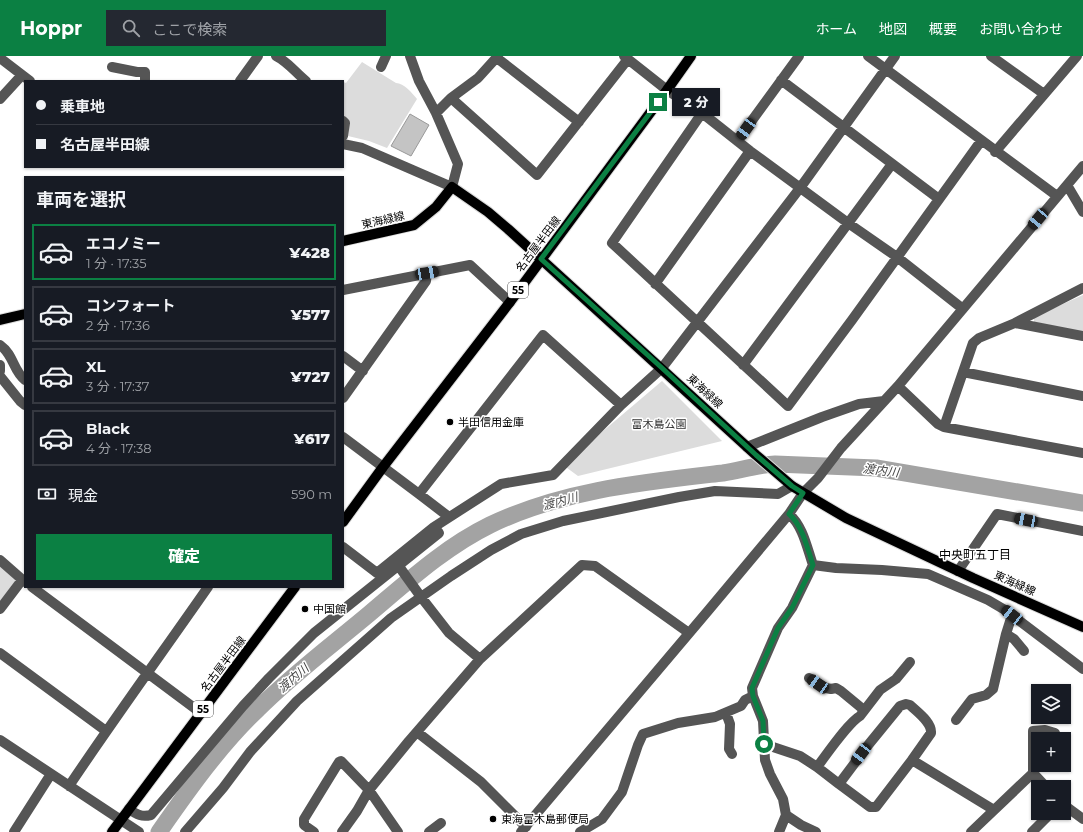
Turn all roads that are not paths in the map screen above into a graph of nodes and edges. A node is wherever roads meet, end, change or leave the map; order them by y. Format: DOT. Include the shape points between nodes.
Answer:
graph roads {
  1 [pos="258,56"];
  2 [pos="276,56"];
  3 [pos="386,56"];
  4 [pos="410,56"];
  5 [pos="691,56"];
  6 [pos="799,56"];
  7 [pos="868,56"];
  8 [pos="895,56"];
  9 [pos="991,56"];
  10 [pos="1077,56"];
  11 [pos="498,57"];
  12 [pos="626,57"];
  13 [pos="0,58"];
  14 [pos="381,67"];
  15 [pos="112,68"];
  16 [pos="885,69"];
  17 [pos="26,78"];
  18 [pos="146,80"];
  19 [pos="241,80"];
  20 [pos="305,80"];
  21 [pos="781,80"];
  22 [pos="667,90"];
  23 [pos="1044,94"];
  24 [pos="451,98"];
  25 [pos="0,100"];
  26 [pos="436,113"];
  27 [pos="702,113"];
  28 [pos="579,122"];
  29 [pos="844,127"];
  30 [pos="737,141"];
  31 [pos="981,141"];
  32 [pos="344,144"];
  33 [pos="750,151"];
  34 [pos="995,152"];
  35 [pos="892,164"];
  36 [pos="1083,166"];
  37 [pos="1067,185"];
  38 [pos="452,187"];
  39 [pos="800,188"];
  40 [pos="1057,196"];
  41 [pos="939,199"];
  42 [pos="1083,212"];
  43 [pos="848,223"];
  44 [pos="344,241"];
  45 [pos="897,257"];
  46 [pos="541,259"];
  47 [pos="427,273"];
  48 [pos="655,284"];
  49 [pos="1083,288"];
  50 [pos="344,290"];
  51 [pos="510,302"];
  52 [pos="963,309"];
  53 [pos="24,314"];
  54 [pos="0,320"];
  55 [pos="697,322"];
  56 [pos="1015,323"];
  57 [pos="1083,336"];
  58 [pos="0,345"];
  59 [pos="344,357"];
  60 [pos="0,365"];
  61 [pos="742,365"];
  62 [pos="662,368"];
  63 [pos="0,371"];
  64 [pos="363,371"];
  65 [pos="963,372"];
  66 [pos="0,376"];
  67 [pos="24,379"];
  68 [pos="898,386"];
  69 [pos="1083,396"];
  70 [pos="344,397"];
  71 [pos="884,401"];
  72 [pos="24,404"];
  73 [pos="621,405"];
  74 [pos="944,427"];
  75 [pos="344,438"];
  76 [pos="748,447"];
  77 [pos="1083,453"];
  78 [pos="383,467"];
  79 [pos="792,486"];
  80 [pos="803,493"];
  81 [pos="419,494"];
  82 [pos="789,514"];
  83 [pos="448,517"];
  84 [pos="344,521"];
  85 [pos="434,527"];
  86 [pos="1083,532"];
  87 [pos="344,548"];
  88 [pos="0,560"];
  89 [pos="398,565"];
  90 [pos="813,565"];
  91 [pos="958,571"];
  92 [pos="24,581"];
  93 [pos="33,588"];
  94 [pos="207,588"];
  95 [pos="294,588"];
  96 [pos="420,595"];
  97 [pos="0,609"];
  98 [pos="1012,615"];
  99 [pos="1083,627"];
  100 [pos="689,634"];
  101 [pos="1006,634"];
  102 [pos="1024,651"];
  103 [pos="0,653"];
  104 [pos="480,659"];
  105 [pos="910,662"];
  106 [pos="1083,669"];
  107 [pos="148,673"];
  108 [pos="809,678"];
  109 [pos="753,696"];
  110 [pos="864,710"];
  111 [pos="201,713"];
  112 [pos="726,713"];
  113 [pos="956,720"];
  114 [pos="106,731"];
  115 [pos="417,732"];
  116 [pos="1033,732"];
  117 [pos="1052,732"];
  118 [pos="0,740"];
  119 [pos="764,744"];
  120 [pos="732,754"];
  121 [pos="912,760"];
  122 [pos="818,767"];
  123 [pos="1033,773"];
  124 [pos="51,774"];
  125 [pos="1040,780"];
  126 [pos="839,784"];
  127 [pos="69,786"];
  128 [pos="369,790"];
  129 [pos="129,809"];
  130 [pos="994,810"];
  131 [pos="1071,810"];
  132 [pos="786,815"];
  133 [pos="1083,819"];
  134 [pos="1044,820"];
  135 [pos="121,821"];
  136 [pos="441,823"];
  137 [pos="523,829"];
  138 [pos="137,830"];
  139 [pos="584,831"];
  140 [pos="14,832"];
  141 [pos="112,832"];
  142 [pos="185,832"];
  143 [pos="314,832"];
  144 [pos="342,832"];
  145 [pos="398,832"];
  146 [pos="429,832"];
  147 [pos="779,832"];
  148 [pos="816,832"];
  149 [pos="971,832"];
  150 [pos="1032,832"];
  1 -- 19 [label="street"];
  2 -- 20 [label="street" via="287,62"];
  3 -- 14 [label="street"];
  4 -- 26 [label="street" via="419,81"];
  5 -- 22 [label="main road, 名古屋半田線 / 55"];
  6 -- 21 [label="street"];
  7 -- 16 [label="street"];
  8 -- 16 [label="street"];
  9 -- 23 [label="street"];
  10 -- 23 [label="street"];
  11 -- 24 [label="street" via="478,78"];
  11 -- 28 [label="street"];
  12 -- 22 [label="street"];
  12 -- 28 [label="street"];
  13 -- 17 [label="street"];
  15 -- 18 [label="street" via="145,72"];
  16 -- 29 [label="street"];
  16 -- 31 [label="street"];
  17 -- 25 [label="street"];
  21 -- 29 [label="street"];
  21 -- 30 [label="street"];
  22 -- 27 [label="street"];
  22 -- 46 [label="main road, 名古屋半田線 / 55"];
  23 -- 34 [label="street"];
  24 -- 26 [label="street"];
  24 -- 28 [label="street" via="537,175"];
  26 -- 38 [label="street" via="458,164"];
  27 -- 30 [label="street"];
  27 -- 48 [label="street" via="612,243"];
  29 -- 35 [label="street"];
  29 -- 39 [label="street"];
  30 -- 33 [label="street"];
  31 -- 34 [label="street"];
  31 -- 41 [label="street"];
  32 -- 38 [label="street" via="362,148"];
  33 -- 39 [label="street"];
  33 -- 48 [label="street"];
  34 -- 40 [label="street"];
  35 -- 41 [label="street"];
  35 -- 43 [label="street"];
  36 -- 37 [label="street"];
  37 -- 40 [label="street"];
  37 -- 42 [label="street"];
  38 -- 44 [label="main road, 東海緑線" via="436,207 414,225"];
  38 -- 46 [label="main road, 東海緑線" via="488,212"];
  39 -- 43 [label="street"];
  39 -- 55 [label="street"];
  40 -- 52 [label="street"];
  41 -- 45 [label="street"];
  43 -- 45 [label="street"];
  43 -- 61 [label="street"];
  45 -- 52 [label="street"];
  45 -- 61 [label="street" via="788,406"];
  46 -- 51 [label="main road, 名古屋半田線 / 55"];
  46 -- 62 [label="main road, 東海緑線"];
  47 -- 50 [label="street"];
  47 -- 51 [label="street" via="470,265"];
  47 -- 64 [label="street" via="426,281"];
  48 -- 55 [label="street"];
  49 -- 56 [label="street"];
  51 -- 78 [label="main road, 名古屋半田線 / 55"];
  52 -- 68 [label="street"];
  53 -- 54 [label="main road"];
  55 -- 61 [label="street"];
  55 -- 62 [label="street"];
  56 -- 57 [label="street"];
  56 -- 65 [label="street" via="973,343"];
  58 -- 67 [label="street" via="9,354"];
  59 -- 64 [label="street"];
  60 -- 63 [label="street"];
  62 -- 73 [label="street"];
  62 -- 76 [label="main road, 東海緑線"];
  64 -- 70 [label="street"];
  65 -- 69 [label="street"];
  65 -- 74 [label="street"];
  66 -- 72 [label="street"];
  68 -- 71 [label="street"];
  68 -- 74 [label="street"];
  71 -- 76 [label="street" via="859,404"];
  71 -- 80 [label="street"];
  73 -- 81 [label="street" via="543,335"];
  73 -- 83 [label="street" via="553,475 501,484"];
  74 -- 77 [label="street"];
  75 -- 78 [label="street"];
  76 -- 79 [label="main road, 東海緑線"];
  78 -- 81 [label="street"];
  78 -- 84 [label="main road, 名古屋半田線 / 55"];
  79 -- 80 [label="main road, 東海緑線"];
  79 -- 96 [label="street" via="778,494 714,491 680,496 563,521 521,534"];
  80 -- 82 [label="street"];
  80 -- 91 [label="main road, 東海緑線" via="846,518"];
  81 -- 83 [label="street"];
  82 -- 90 [label="street" via="795,519"];
  82 -- 100 [label="street"];
  83 -- 85 [label="street"];
  85 -- 87 [label="street" via="377,572"];
  85 -- 89 [label="street" via="439,534"];
  86 -- 91 [label="street" via="997,514"];
  88 -- 92 [label="street"];
  89 -- 96 [label="street"];
  89 -- 129 [label="street" via="314,633 269,678 151,815 138,815"];
  90 -- 98 [label="street" via="928,574 988,600"];
  90 -- 109 [label="street" via="792,608 778,628 752,688"];
  91 -- 99 [label="main road, 東海緑線"];
  92 -- 97 [label="street"];
  93 -- 107 [label="street"];
  94 -- 107 [label="street"];
  95 -- 111 [label="main road, 名古屋半田線 / 55"];
  96 -- 104 [label="street" via="449,632"];
  96 -- 142 [label="street" via="297,701 250,752"];
  98 -- 101 [label="street"];
  98 -- 106 [label="street"];
  100 -- 104 [label="street" via="595,566 582,565"];
  100 -- 137 [label="street"];
  101 -- 102 [label="street"];
  101 -- 113 [label="street" via="993,689 986,695 970,701"];
  103 -- 114 [label="street"];
  104 -- 115 [label="street"];
  105 -- 110 [label="street" via="896,679 880,690"];
  107 -- 111 [label="street"];
  107 -- 114 [label="street"];
  108 -- 110 [label="street" via="826,688 836,688"];
  109 -- 112 [label="street" via="745,700 741,706"];
  109 -- 119 [label="street" via="763,721"];
  110 -- 122 [label="street"];
  111 -- 129 [label="main road, 名古屋半田線 / 55"];
  112 -- 120 [label="street" via="730,724"];
  112 -- 139 [label="street" via="678,723 643,734 622,792 602,819"];
  114 -- 127 [label="street"];
  115 -- 128 [label="street"];
  115 -- 137 [label="street" via="481,782"];
  116 -- 117 [label="street"];
  118 -- 124 [label="street"];
  119 -- 122 [label="street" via="800,756"];
  119 -- 132 [label="street" via="765,760 783,799"];
  121 -- 126 [label="street" via="873,808"];
  121 -- 126 [label="street" via="932,729 910,705 906,704 900,706"];
  121 -- 130 [label="street"];
  122 -- 126 [label="street"];
  123 -- 125 [label="street"];
  123 -- 130 [label="street"];
  124 -- 127 [label="street"];
  124 -- 140 [label="street"];
  127 -- 135 [label="street"];
  128 -- 143 [label="street" via="341,761 339,762 304,819 304,825"];
  128 -- 144 [label="street"];
  128 -- 145 [label="street"];
  129 -- 135 [label="main road, 名古屋半田線 / 55"];
  130 -- 149 [label="street"];
  131 -- 133 [label="street"];
  132 -- 147 [label="street"];
  132 -- 148 [label="street"];
  134 -- 150 [label="street"];
  135 -- 138 [label="street"];
  135 -- 141 [label="main road, 名古屋半田線 / 55"];
  136 -- 146 [label="street"];
}
